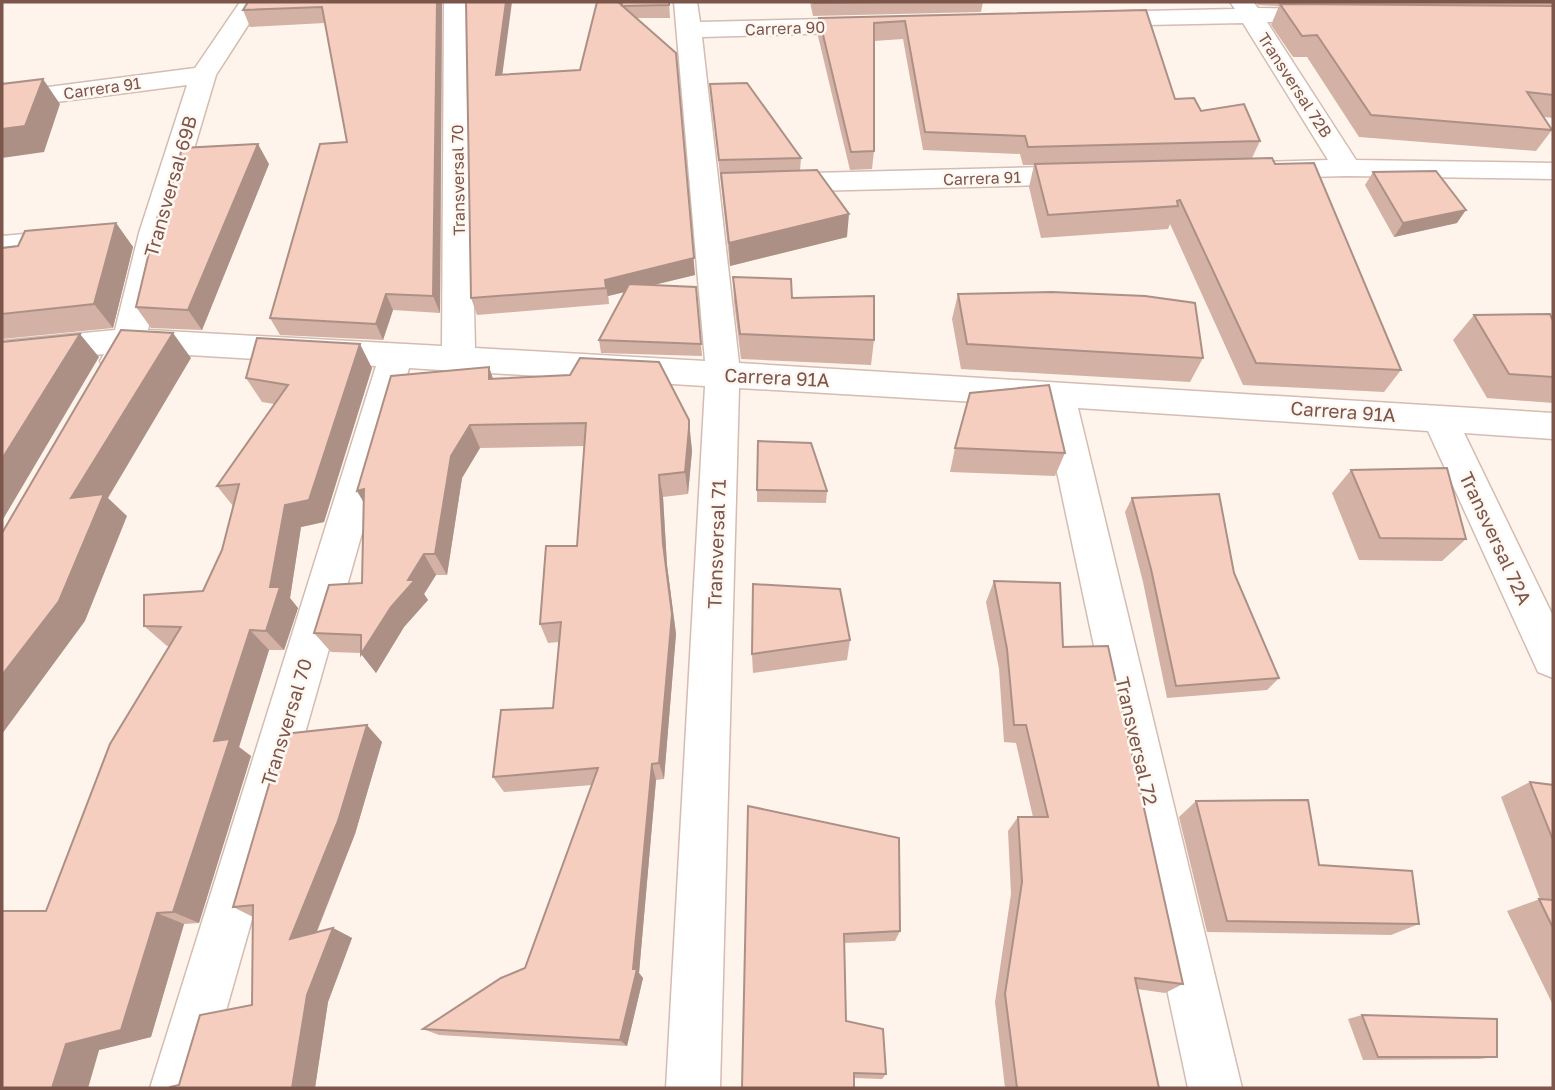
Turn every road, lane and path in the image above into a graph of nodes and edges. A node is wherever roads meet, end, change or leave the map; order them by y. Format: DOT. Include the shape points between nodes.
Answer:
graph roads {
  1 [pos="251,2"];
  2 [pos="456,2"];
  3 [pos="1246,9"];
  4 [pos="1345,14"];
  5 [pos="687,16"];
  6 [pos="1072,20"];
  7 [pos="894,25"];
  8 [pos="203,75"];
  9 [pos="2,101"];
  10 [pos="1347,168"];
  11 [pos="1236,171"];
  12 [pos="1553,171"];
  13 [pos="1110,174"];
  14 [pos="727,185"];
  15 [pos="126,235"];
  16 [pos="2,246"];
  17 [pos="129,340"];
  18 [pos="2,352"];
  19 [pos="396,355"];
  20 [pos="459,359"];
  21 [pos="723,374"];
  22 [pos="102,386"];
  23 [pos="1058,394"];
  24 [pos="1439,417"];
  25 [pos="1553,426"];
  26 [pos="1553,659"];
  27 [pos="177,1088"];
  28 [pos="694,1088"];
  29 [pos="1215,1088"];
  1 -- 8 [label="street, Transversal 69B"];
  2 -- 20 [label="street, Transversal 70"];
  3 -- 4 [label="street"];
  3 -- 6 [label="street"];
  3 -- 10 [label="street, Transversal 72B"];
  5 -- 7 [label="street, Carrera 90"];
  5 -- 14 [label="street, Transversal 71"];
  8 -- 9 [label="street, Carrera 91"];
  8 -- 15 [label="street, Transversal 69B"];
  10 -- 11 [label="street"];
  10 -- 12 [label="street"];
  13 -- 14 [label="street, Carrera 91"];
  14 -- 21 [label="street, Transversal 71"];
  15 -- 16 [label="street"];
  15 -- 17 [label="street, Transversal 69B"];
  17 -- 18 [label="street, Carrera 91A"];
  17 -- 19 [label="street, Carrera 91A"];
  17 -- 22 [label="street, Transversal 69B"];
  19 -- 20 [label="street, Carrera 91A"];
  19 -- 27 [label="street, Transversal 70"];
  20 -- 21 [label="street, Carrera 91A"];
  21 -- 23 [label="street, Carrera 91A"];
  21 -- 28 [label="street, Transversal 71"];
  23 -- 24 [label="street, Carrera 91A"];
  23 -- 29 [label="street, Transversal 72"];
  24 -- 25 [label="street, Carrera 91A"];
  24 -- 26 [label="street, Transversal 72A"];
}
